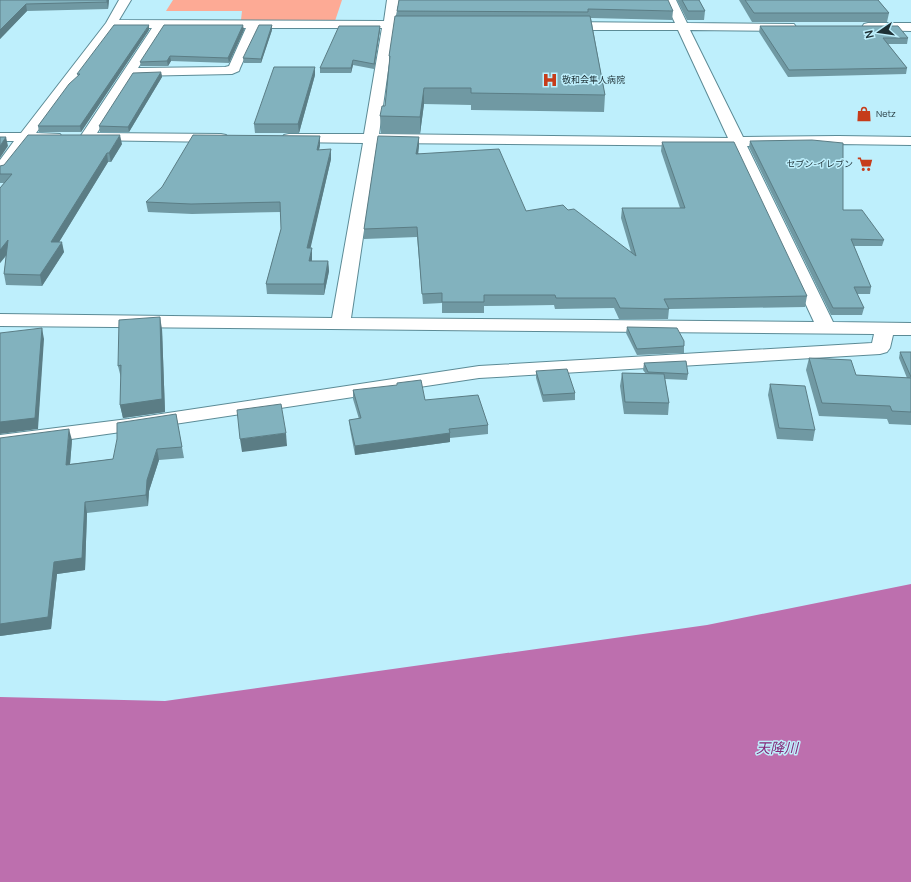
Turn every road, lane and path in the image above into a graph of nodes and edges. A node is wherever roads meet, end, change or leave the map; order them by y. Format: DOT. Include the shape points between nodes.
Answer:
graph roads {
  1 [pos="125,0"];
  2 [pos="393,0"];
  3 [pos="670,0"];
  4 [pos="111,24"];
  5 [pos="160,24"];
  6 [pos="253,25"];
  7 [pos="389,25"];
  8 [pos="436,25"];
  9 [pos="548,26"];
  10 [pos="682,26"];
  11 [pos="801,26"];
  12 [pos="856,27"];
  13 [pos="911,27"];
  14 [pos="129,72"];
  15 [pos="0,137"];
  16 [pos="26,137"];
  17 [pos="87,137"];
  18 [pos="237,138"];
  19 [pos="276,138"];
  20 [pos="371,139"];
  21 [pos="911,141"];
  22 [pos="737,142"];
  23 [pos="0,170"];
  24 [pos="0,320"];
  25 [pos="341,323"];
  26 [pos="826,328"];
  27 [pos="885,328"];
  28 [pos="911,329"];
  29 [pos="0,442"];
  1 -- 4 [label="street"];
  2 -- 7 [label="street"];
  3 -- 10 [label="street"];
  4 -- 5 [label="street"];
  4 -- 16 [label="street"];
  5 -- 6 [label="street"];
  5 -- 14 [label="street"];
  6 -- 7 [label="street"];
  6 -- 14 [label="street" via="234,68 227,71"];
  7 -- 8 [label="street"];
  7 -- 20 [label="street"];
  9 -- 10 [label="street"];
  10 -- 11 [label="street"];
  10 -- 22 [label="street"];
  12 -- 13 [label="street"];
  14 -- 17 [label="street"];
  15 -- 16 [label="street"];
  16 -- 17 [label="street"];
  16 -- 23 [label="street"];
  17 -- 18 [label="street"];
  19 -- 20 [label="street"];
  20 -- 22 [label="street"];
  20 -- 25 [label="street"];
  21 -- 22 [label="street"];
  22 -- 26 [label="street"];
  24 -- 25 [label="street"];
  25 -- 26 [label="street"];
  26 -- 27 [label="street"];
  27 -- 28 [label="street"];
  27 -- 29 [label="street" via="880,348 479,372"];
}
